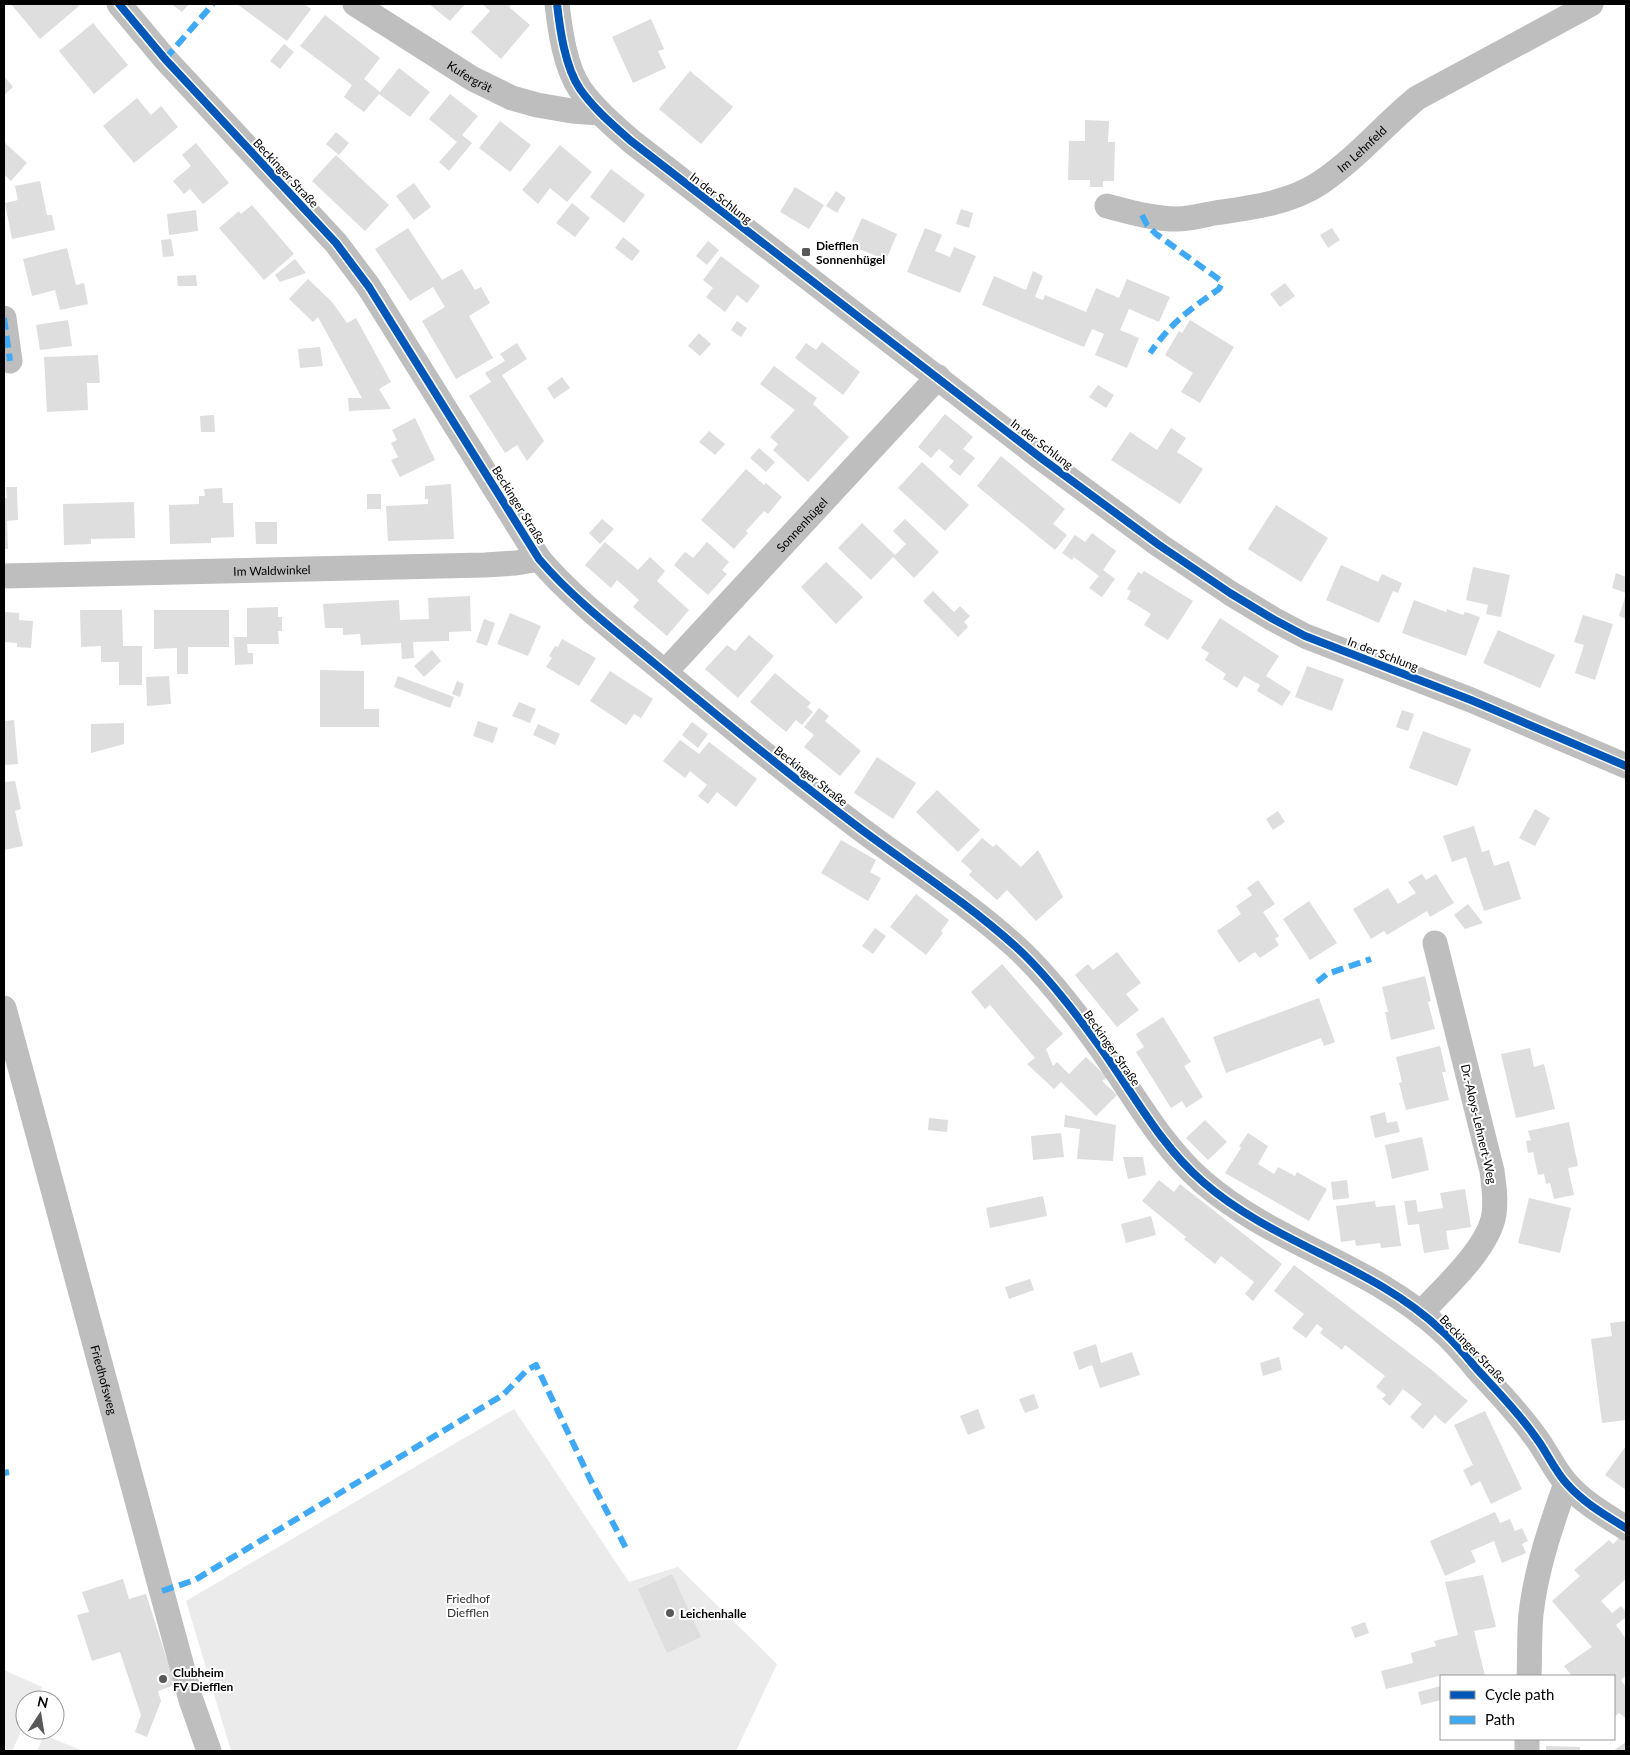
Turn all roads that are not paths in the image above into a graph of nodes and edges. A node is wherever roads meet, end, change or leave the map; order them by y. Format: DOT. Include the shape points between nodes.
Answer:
graph roads {
  1 [pos="119,4"];
  2 [pos="355,4"];
  3 [pos="557,4"];
  4 [pos="1591,4"];
  5 [pos="600,113"];
  6 [pos="1106,206"];
  7 [pos="4,319"];
  8 [pos="10,361"];
  9 [pos="938,377"];
  10 [pos="539,559"];
  11 [pos="4,576"];
  12 [pos="666,672"];
  13 [pos="1626,766"];
  14 [pos="1435,944"];
  15 [pos="4,1008"];
  16 [pos="1421,1313"];
  17 [pos="1566,1484"];
  18 [pos="1626,1528"];
  19 [pos="1529,1675"];
  20 [pos="209,1751"];
  1 -- 10 [label="street, Beckinger Straße" via="165,59 336,242 369,287"];
  2 -- 5 [label="street, Kufergrät" via="473,79 512,98 555,108"];
  3 -- 5 [label="street, In der Schlung" via="567,59 579,87"];
  4 -- 6 [label="street, Im Lehnfeld" via="1417,98 1341,168 1294,196 1262,206 1179,219 1142,215"];
  5 -- 9 [label="street, In der Schlung" via="654,160"];
  7 -- 8 [label="street"];
  9 -- 12 [label="street, Sonnenhügel"];
  9 -- 13 [label="street, In der Schlung" via="1159,545 1273,619 1305,636 1471,700"];
  10 -- 11 [label="street, Im Waldwinkel" via="485,566"];
  10 -- 12 [label="street, Beckinger Straße" via="558,582"];
  12 -- 16 [label="street, Beckinger Straße" via="762,752 863,831 967,905 1018,948 1049,981 1100,1047 1177,1158 1204,1183 1237,1208 1396,1294"];
  14 -- 16 [label="street, Dr.-Aloys-Lehnert-Weg" via="1492,1171 1496,1200 1494,1216 1485,1238"];
  15 -- 20 [label="street, Friedhofsweg" via="191,1700"];
  16 -- 17 [label="street, Beckinger Straße" via="1443,1331 1504,1399 1536,1437"];
  17 -- 18 [label="street, Beckinger Straße" via="1591,1507"];
  17 -- 19 [label="street" via="1537,1576 1531,1615"];
}
